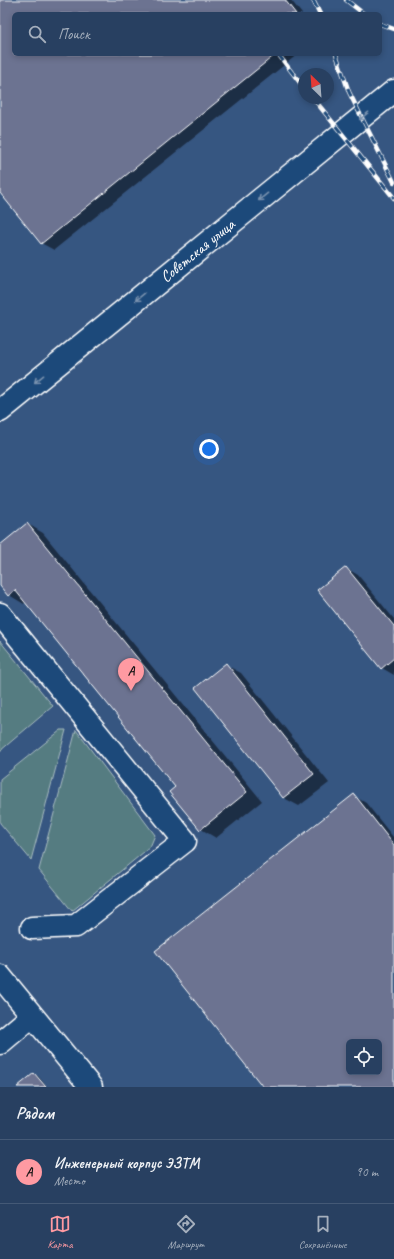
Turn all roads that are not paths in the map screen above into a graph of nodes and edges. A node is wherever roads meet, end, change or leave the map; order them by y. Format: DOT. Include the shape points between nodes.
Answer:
graph roads {
  1 [pos="394,91"];
  2 [pos="0,411"];
  3 [pos="0,614"];
  4 [pos="32,928"];
  5 [pos="0,976"];
  6 [pos="32,1016"];
  7 [pos="0,1043"];
  8 [pos="91,1087"];
  1 -- 2 [label="main road, Советская улица, one-way"];
  3 -- 4 [label="main road" via="185,841 76,926"];
  5 -- 6 [label="main road"];
  6 -- 7 [label="main road"];
  6 -- 8 [label="main road"];
}
